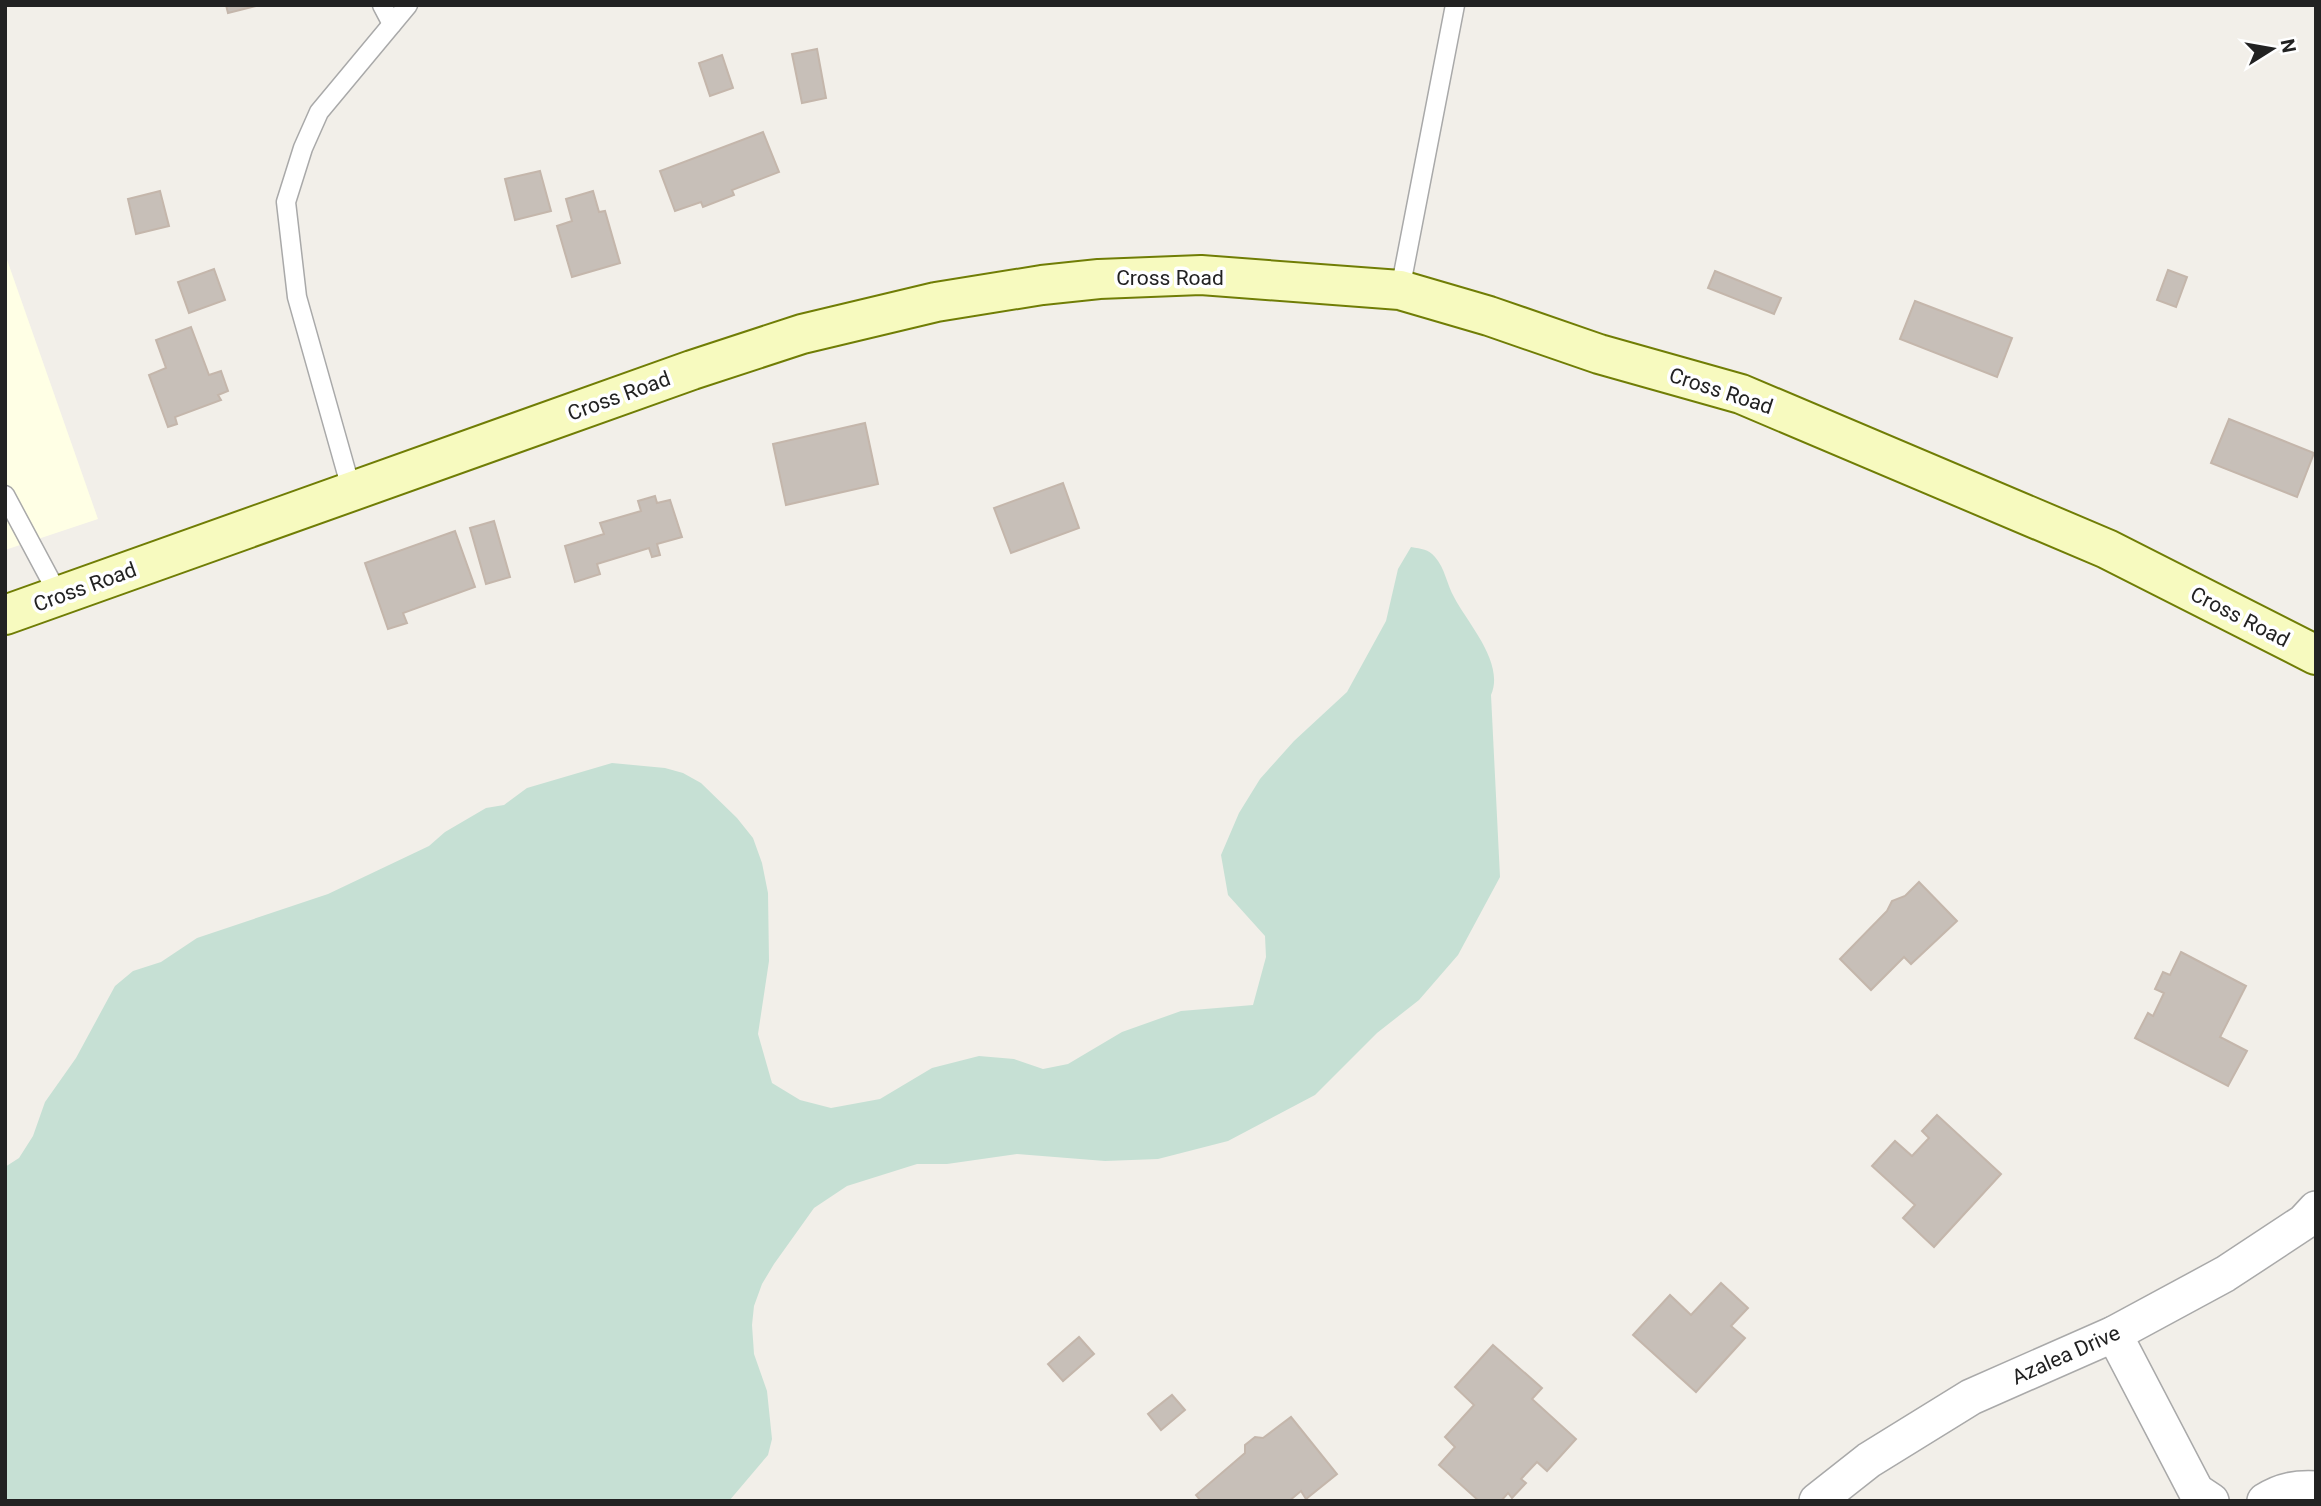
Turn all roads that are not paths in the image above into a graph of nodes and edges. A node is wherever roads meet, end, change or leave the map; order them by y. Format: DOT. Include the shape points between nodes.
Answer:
graph roads {
  1 [pos="383,5"];
  2 [pos="408,5"];
  3 [pos="1455,5"];
  4 [pos="392,24"];
  5 [pos="1400,289"];
  6 [pos="352,492"];
  7 [pos="5,495"];
  8 [pos="59,596"];
  9 [pos="5,615"];
  10 [pos="2316,655"];
  11 [pos="2316,1209"];
  12 [pos="2114,1334"];
  13 [pos="2316,1489"];
  14 [pos="1817,1501"];
  15 [pos="2211,1501"];
  16 [pos="2266,1501"];
  1 -- 4 [label="lane"];
  2 -- 4 [label="lane"];
  3 -- 5 [label="lane"];
  4 -- 6 [label="lane" via="319,112 286,202 297,297"];
  5 -- 6 [label="street, Cross Road" via="1191,276 1099,279 936,302 803,334 692,370"];
  5 -- 10 [label="street, Cross Road" via="1599,354 1741,394 2107,549"];
  6 -- 8 [label="street, Cross Road"];
  7 -- 8 [label="lane"];
  8 -- 9 [label="street, Cross Road"];
  11 -- 12 [label="street, Azalea Drive" via="2304,1222 2225,1274"];
  12 -- 14 [label="street, Azalea Drive" via="1971,1397 1869,1460"];
  12 -- 15 [label="street" via="2196,1491"];
  13 -- 16 [label="street" via="2277,1493"];
}
